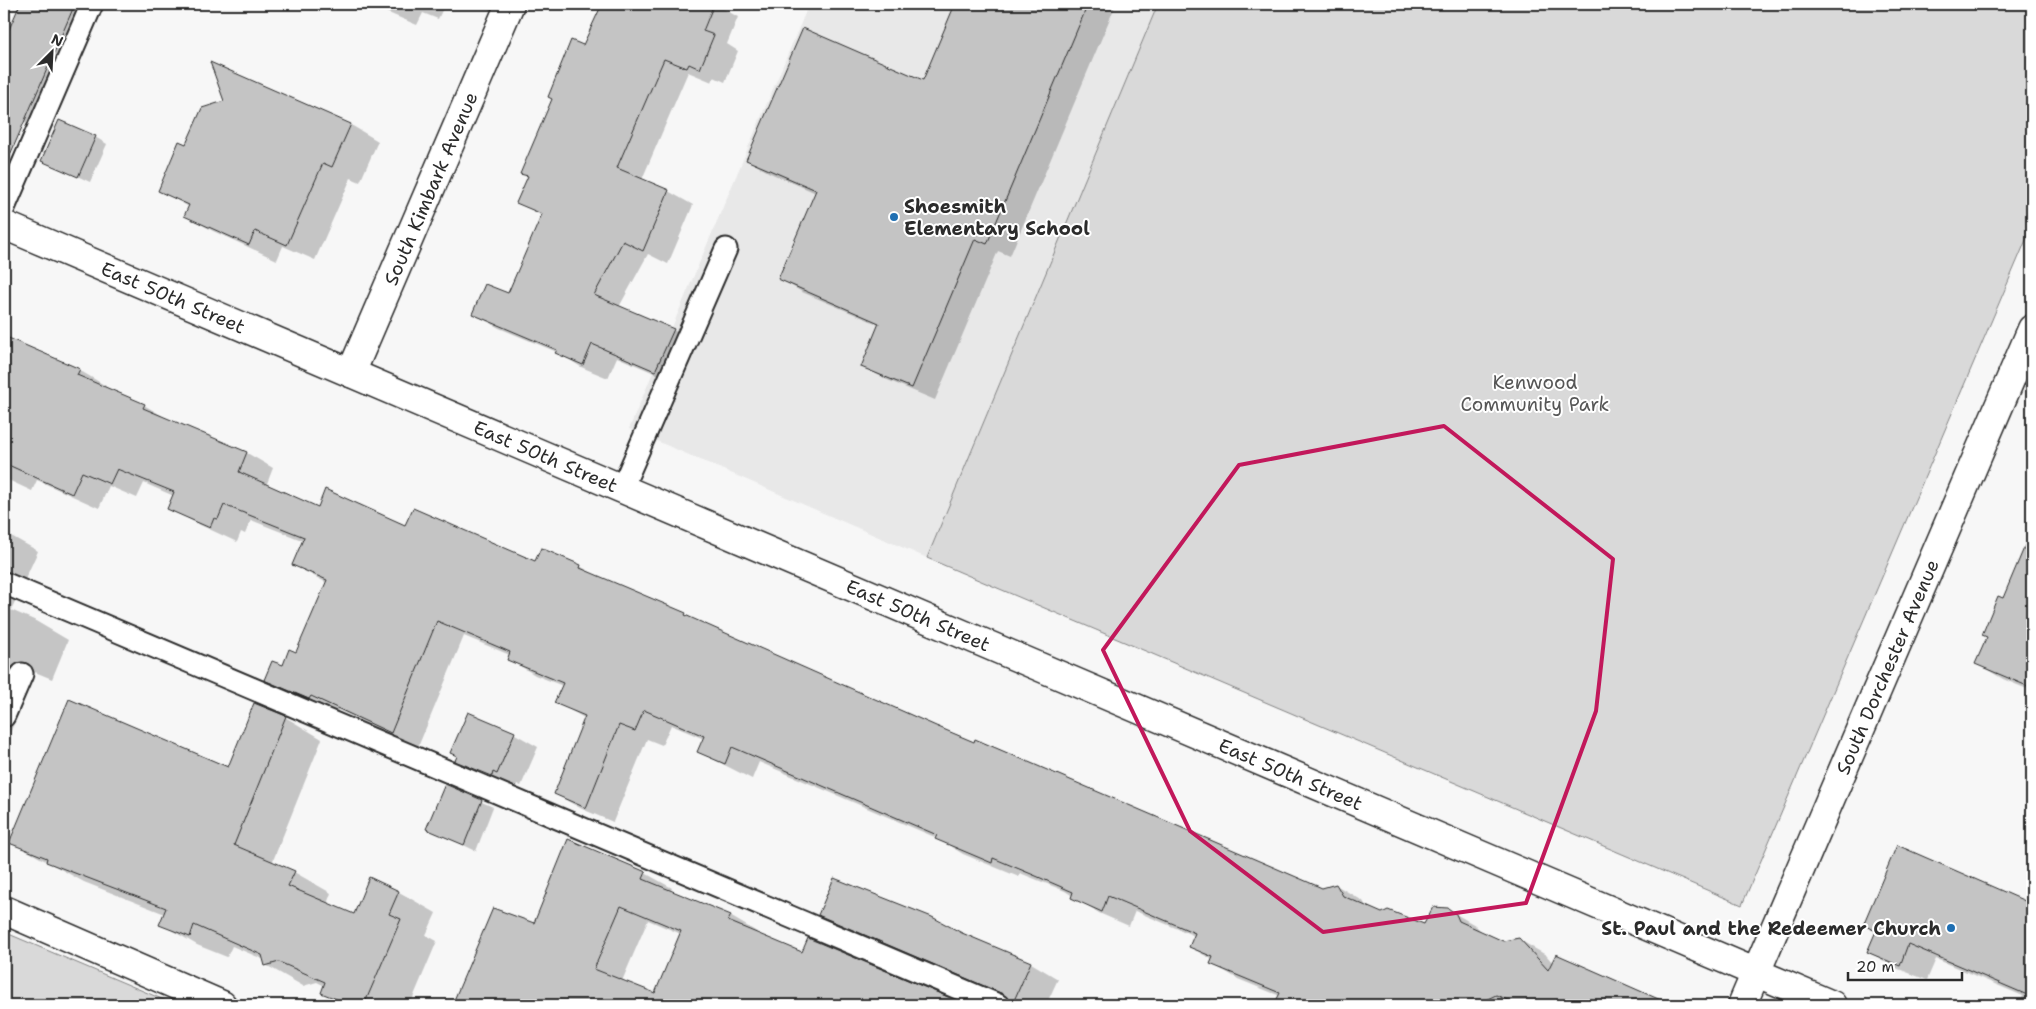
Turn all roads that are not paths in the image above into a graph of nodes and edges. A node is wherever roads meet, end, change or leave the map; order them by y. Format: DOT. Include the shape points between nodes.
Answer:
graph roads {
  1 [pos="92,4"];
  2 [pos="510,4"];
  3 [pos="4,208"];
  4 [pos="4,225"];
  5 [pos="726,249"];
  6 [pos="2032,330"];
  7 [pos="351,373"];
  8 [pos="622,488"];
  9 [pos="4,583"];
  10 [pos="22,674"];
  11 [pos="4,716"];
  12 [pos="4,910"];
  13 [pos="1756,973"];
  14 [pos="222,1005"];
  15 [pos="998,1005"];
  16 [pos="1742,1005"];
  17 [pos="1832,1005"];
  1 -- 3 [label="lane"];
  2 -- 7 [label="street, South Kimbark Avenue"];
  4 -- 7 [label="street, East 50th Street"];
  5 -- 8 [label="lane"];
  6 -- 13 [label="street, South Dorchester Avenue"];
  7 -- 8 [label="street, East 50th Street"];
  8 -- 13 [label="street, East 50th Street"];
  9 -- 15 [label="lane"];
  10 -- 11 [label="lane"];
  12 -- 14 [label="street"];
  13 -- 16 [label="street, South Dorchester Avenue"];
  13 -- 17 [label="street, East 50th Street"];
}
